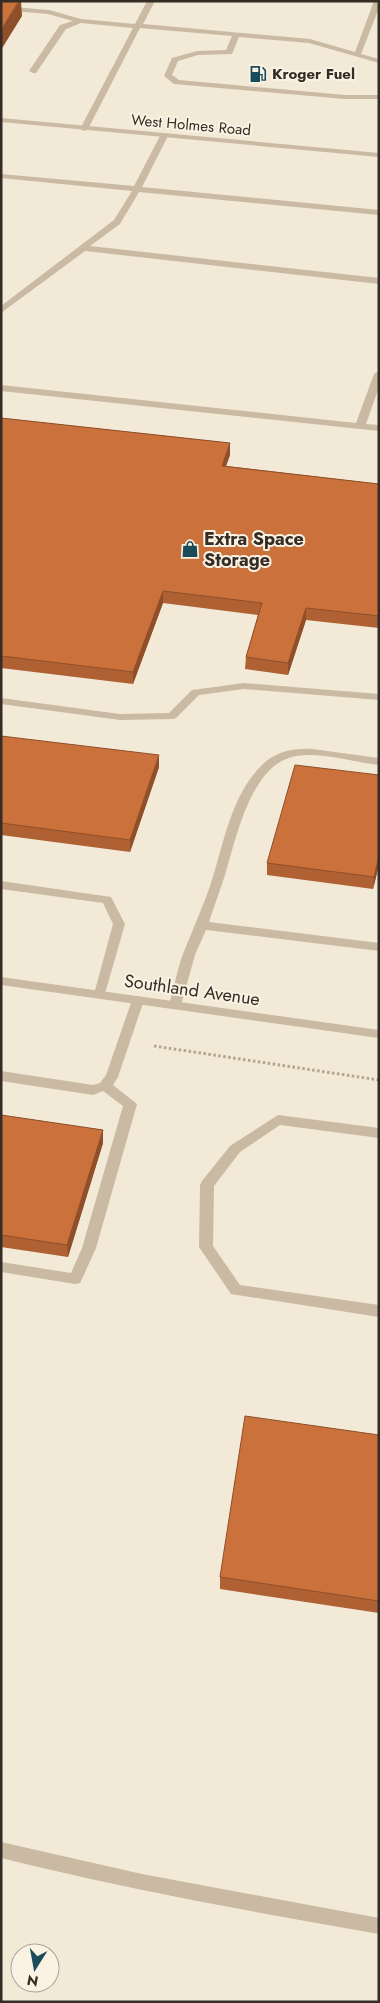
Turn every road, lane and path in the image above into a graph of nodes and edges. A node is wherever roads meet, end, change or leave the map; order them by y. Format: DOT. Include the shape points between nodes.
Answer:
graph roads {
  1 [pos="150,1"];
  2 [pos="378,1"];
  3 [pos="1,8"];
  4 [pos="80,21"];
  5 [pos="138,26"];
  6 [pos="237,34"];
  7 [pos="357,55"];
  8 [pos="379,62"];
  9 [pos="33,70"];
  10 [pos="378,95"];
  11 [pos="1,120"];
  12 [pos="84,129"];
  13 [pos="164,136"];
  14 [pos="379,156"];
  15 [pos="1,176"];
  16 [pos="137,189"];
  17 [pos="379,213"];
  18 [pos="82,248"];
  19 [pos="379,281"];
  20 [pos="1,310"];
  21 [pos="379,374"];
  22 [pos="1,388"];
  23 [pos="360,426"];
  24 [pos="379,428"];
  25 [pos="379,697"];
  26 [pos="1,701"];
  27 [pos="379,762"];
  28 [pos="1,885"];
  29 [pos="202,925"];
  30 [pos="379,947"];
  31 [pos="1,981"];
  32 [pos="100,994"];
  33 [pos="138,1000"];
  34 [pos="175,1005"];
  35 [pos="379,1034"];
  36 [pos="124,1042"];
  37 [pos="1,1076"];
  38 [pos="379,1080"];
  39 [pos="105,1086"];
  40 [pos="379,1134"];
  41 [pos="1,1267"];
  42 [pos="379,1311"];
  43 [pos="1,1850"];
  44 [pos="379,1926"];
  1 -- 5 [label="street"];
  2 -- 7 [label="street"];
  3 -- 4 [label="street" via="49,12"];
  4 -- 5 [label="street"];
  4 -- 9 [label="street" via="63,27"];
  5 -- 6 [label="street"];
  5 -- 12 [label="street"];
  6 -- 7 [label="street" via="310,41"];
  6 -- 10 [label="street" via="229,52 197,54 176,60 168,76 177,82 345,97"];
  7 -- 8 [label="street"];
  11 -- 12 [label="street, West Holmes Road"];
  12 -- 13 [label="street, West Holmes Road"];
  13 -- 14 [label="street, West Holmes Road"];
  13 -- 16 [label="street"];
  15 -- 16 [label="street"];
  16 -- 17 [label="street"];
  16 -- 18 [label="street" via="117,222"];
  18 -- 19 [label="street"];
  18 -- 20 [label="street"];
  21 -- 23 [label="street"];
  22 -- 23 [label="street"];
  23 -- 24 [label="street"];
  25 -- 26 [label="street" via="244,686 196,692 172,716 120,718"];
  27 -- 29 [label="street" via="292,753 265,767 254,782 236,821"];
  28 -- 32 [label="street" via="107,900 119,924"];
  29 -- 30 [label="street"];
  29 -- 34 [label="street"];
  31 -- 32 [label="street, Southland Avenue"];
  32 -- 33 [label="street, Southland Avenue"];
  33 -- 34 [label="street, Southland Avenue"];
  33 -- 36 [label="street"];
  34 -- 35 [label="street, Southland Avenue"];
  36 -- 38 [label="path"];
  36 -- 39 [label="street" via="112,1077"];
  37 -- 39 [label="street" via="94,1090"];
  39 -- 41 [label="street" via="130,1104 89,1248 75,1279"];
  40 -- 42 [label="street" via="278,1120 270,1124 234,1149 207,1185 206,1247 236,1290"];
  43 -- 44 [label="street" via="83,1871"];
}
